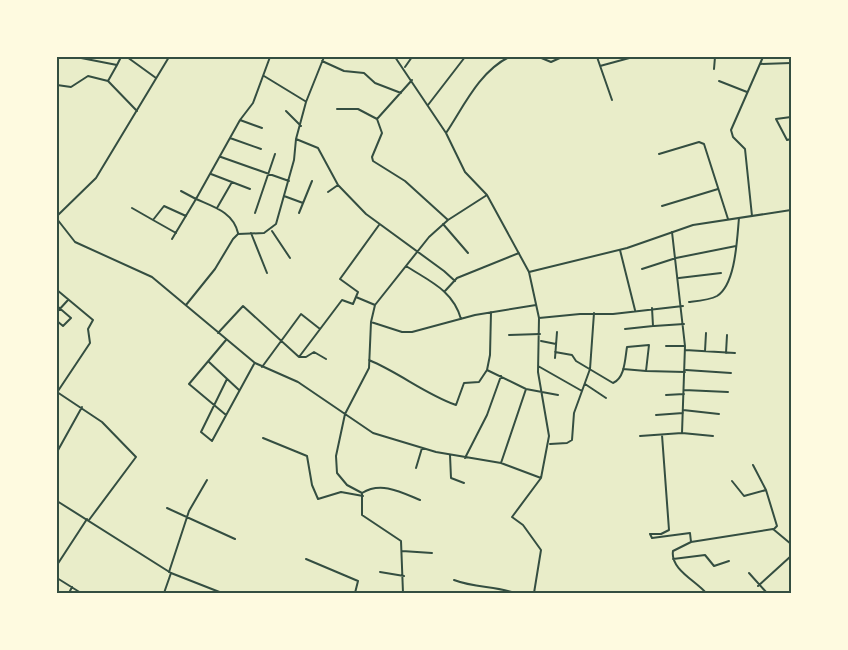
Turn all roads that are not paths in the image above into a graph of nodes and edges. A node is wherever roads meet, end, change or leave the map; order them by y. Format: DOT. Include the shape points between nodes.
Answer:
graph roads {
  1 [pos="76,57"];
  2 [pos="121,57"];
  3 [pos="127,57"];
  4 [pos="169,57"];
  5 [pos="270,57"];
  6 [pos="395,57"];
  7 [pos="412,57"];
  8 [pos="465,57"];
  9 [pos="509,57"];
  10 [pos="541,57"];
  11 [pos="562,57"];
  12 [pos="597,57"];
  13 [pos="633,57"];
  14 [pos="716,57"];
  15 [pos="763,57"];
  16 [pos="323,59"];
  17 [pos="791,63"];
  18 [pos="760,64"];
  19 [pos="117,65"];
  20 [pos="600,66"];
  21 [pos="404,68"];
  22 [pos="714,69"];
  23 [pos="264,76"];
  24 [pos="156,78"];
  25 [pos="412,80"];
  26 [pos="108,81"];
  27 [pos="718,81"];
  28 [pos="57,85"];
  29 [pos="747,92"];
  30 [pos="401,93"];
  31 [pos="612,100"];
  32 [pos="306,102"];
  33 [pos="428,105"];
  34 [pos="337,109"];
  35 [pos="137,111"];
  36 [pos="286,111"];
  37 [pos="791,117"];
  38 [pos="378,119"];
  39 [pos="240,120"];
  40 [pos="301,126"];
  41 [pos="262,128"];
  42 [pos="446,133"];
  43 [pos="230,138"];
  44 [pos="296,139"];
  45 [pos="791,139"];
  46 [pos="261,149"];
  47 [pos="275,154"];
  48 [pos="659,154"];
  49 [pos="221,156"];
  50 [pos="269,173"];
  51 [pos="211,174"];
  52 [pos="289,181"];
  53 [pos="312,181"];
  54 [pos="232,182"];
  55 [pos="338,185"];
  56 [pos="250,189"];
  57 [pos="718,189"];
  58 [pos="181,191"];
  59 [pos="328,192"];
  60 [pos="487,195"];
  61 [pos="284,196"];
  62 [pos="196,199"];
  63 [pos="303,203"];
  64 [pos="662,206"];
  65 [pos="132,208"];
  66 [pos="217,208"];
  67 [pos="791,210"];
  68 [pos="255,213"];
  69 [pos="299,213"];
  70 [pos="186,216"];
  71 [pos="752,216"];
  72 [pos="739,218"];
  73 [pos="728,219"];
  74 [pos="57,220"];
  75 [pos="153,220"];
  76 [pos="448,220"];
  77 [pos="443,224"];
  78 [pos="379,225"];
  79 [pos="271,230"];
  80 [pos="672,232"];
  81 [pos="176,233"];
  82 [pos="251,233"];
  83 [pos="238,234"];
  84 [pos="172,239"];
  85 [pos="736,246"];
  86 [pos="620,250"];
  87 [pos="416,252"];
  88 [pos="468,253"];
  89 [pos="519,254"];
  90 [pos="290,258"];
  91 [pos="676,258"];
  92 [pos="406,266"];
  93 [pos="642,269"];
  94 [pos="529,272"];
  95 [pos="267,273"];
  96 [pos="720,273"];
  97 [pos="679,278"];
  98 [pos="455,281"];
  99 [pos="57,290"];
  100 [pos="446,291"];
  101 [pos="356,297"];
  102 [pos="68,300"];
  103 [pos="689,302"];
  104 [pos="186,305"];
  105 [pos="375,305"];
  106 [pos="536,305"];
  107 [pos="57,306"];
  108 [pos="683,306"];
  109 [pos="652,308"];
  110 [pos="60,309"];
  111 [pos="635,310"];
  112 [pos="57,312"];
  113 [pos="491,312"];
  114 [pos="594,313"];
  115 [pos="539,318"];
  116 [pos="461,319"];
  117 [pos="57,321"];
  118 [pos="371,322"];
  119 [pos="684,324"];
  120 [pos="654,326"];
  121 [pos="320,329"];
  122 [pos="625,329"];
  123 [pos="557,332"];
  124 [pos="218,333"];
  125 [pos="706,333"];
  126 [pos="540,334"];
  127 [pos="509,335"];
  128 [pos="727,335"];
  129 [pos="282,339"];
  130 [pos="226,340"];
  131 [pos="540,341"];
  132 [pos="556,344"];
  133 [pos="666,346"];
  134 [pos="685,346"];
  135 [pos="685,350"];
  136 [pos="705,351"];
  137 [pos="555,352"];
  138 [pos="726,353"];
  139 [pos="735,353"];
  140 [pos="299,357"];
  141 [pos="326,358"];
  142 [pos="555,358"];
  143 [pos="369,360"];
  144 [pos="208,362"];
  145 [pos="255,363"];
  146 [pos="538,366"];
  147 [pos="262,367"];
  148 [pos="590,369"];
  149 [pos="623,369"];
  150 [pos="486,370"];
  151 [pos="646,371"];
  152 [pos="685,371"];
  153 [pos="731,373"];
  154 [pos="501,376"];
  155 [pos="227,378"];
  156 [pos="585,384"];
  157 [pos="526,389"];
  158 [pos="239,390"];
  159 [pos="582,391"];
  160 [pos="57,392"];
  161 [pos="684,392"];
  162 [pos="728,392"];
  163 [pos="543,395"];
  164 [pos="558,395"];
  165 [pos="666,395"];
  166 [pos="606,398"];
  167 [pos="214,406"];
  168 [pos="82,407"];
  169 [pos="683,411"];
  170 [pos="345,414"];
  171 [pos="719,414"];
  172 [pos="226,415"];
  173 [pos="656,415"];
  174 [pos="682,433"];
  175 [pos="662,435"];
  176 [pos="713,435"];
  177 [pos="640,436"];
  178 [pos="263,438"];
  179 [pos="549,444"];
  180 [pos="422,448"];
  181 [pos="57,452"];
  182 [pos="450,455"];
  183 [pos="465,458"];
  184 [pos="501,462"];
  185 [pos="753,465"];
  186 [pos="416,468"];
  187 [pos="541,478"];
  188 [pos="207,480"];
  189 [pos="732,481"];
  190 [pos="464,483"];
  191 [pos="766,490"];
  192 [pos="362,496"];
  193 [pos="420,500"];
  194 [pos="57,501"];
  195 [pos="167,508"];
  196 [pos="186,518"];
  197 [pos="88,520"];
  198 [pos="774,529"];
  199 [pos="235,539"];
  200 [pos="692,542"];
  201 [pos="790,543"];
  202 [pos="402,551"];
  203 [pos="432,553"];
  204 [pos="791,556"];
  205 [pos="306,559"];
  206 [pos="673,559"];
  207 [pos="729,561"];
  208 [pos="57,565"];
  209 [pos="170,572"];
  210 [pos="380,572"];
  211 [pos="749,573"];
  212 [pos="404,576"];
  213 [pos="57,578"];
  214 [pos="454,580"];
  215 [pos="758,586"];
  216 [pos="72,587"];
  217 [pos="69,593"];
  218 [pos="81,593"];
  219 [pos="164,593"];
  220 [pos="222,593"];
  221 [pos="355,593"];
  222 [pos="403,593"];
  223 [pos="515,593"];
  224 [pos="534,593"];
  225 [pos="706,593"];
  226 [pos="767,593"];
  1 -- 19 [label="street"];
  2 -- 19 [label="street"];
  3 -- 24 [label="street"];
  4 -- 24 [label="street"];
  5 -- 23 [label="street"];
  6 -- 21 [label="street"];
  7 -- 21 [label="street"];
  8 -- 33 [label="street"];
  9 -- 42 [label="street" via="476,86"];
  10 -- 11 [label="street" via="551,62"];
  12 -- 20 [label="street"];
  13 -- 20 [label="street"];
  14 -- 22 [label="street"];
  15 -- 18 [label="street"];
  16 -- 30 [label="street" via="344,71 364,73 375,83"];
  16 -- 32 [label="street"];
  17 -- 18 [label="street"];
  18 -- 29 [label="street"];
  19 -- 26 [label="street"];
  20 -- 31 [label="street"];
  21 -- 25 [label="street"];
  23 -- 32 [label="street"];
  23 -- 39 [label="street" via="253,103"];
  24 -- 35 [label="street"];
  25 -- 30 [label="street"];
  25 -- 33 [label="street"];
  26 -- 28 [label="street" via="92,76 71,87"];
  26 -- 35 [label="street"];
  27 -- 29 [label="street"];
  29 -- 71 [label="street" via="731,132 745,149"];
  30 -- 38 [label="street"];
  32 -- 40 [label="street"];
  33 -- 42 [label="street"];
  34 -- 38 [label="street" via="358,109"];
  35 -- 74 [label="street" via="96,178"];
  36 -- 40 [label="street"];
  37 -- 45 [label="street" via="776,119 787,140"];
  38 -- 76 [label="street" via="382,130 373,161 405,181"];
  39 -- 41 [label="street"];
  39 -- 43 [label="street"];
  40 -- 44 [label="street"];
  42 -- 60 [label="street" via="465,171"];
  43 -- 46 [label="street"];
  43 -- 49 [label="street"];
  44 -- 52 [label="street"];
  44 -- 55 [label="street" via="320,151"];
  47 -- 50 [label="street"];
  48 -- 57 [label="street" via="702,143"];
  49 -- 50 [label="street"];
  49 -- 51 [label="street"];
  50 -- 52 [label="street"];
  50 -- 68 [label="street"];
  51 -- 54 [label="street"];
  51 -- 62 [label="street"];
  52 -- 61 [label="street"];
  53 -- 63 [label="street"];
  54 -- 56 [label="street"];
  54 -- 66 [label="street"];
  55 -- 59 [label="street"];
  55 -- 78 [label="street"];
  57 -- 64 [label="street"];
  57 -- 73 [label="street"];
  58 -- 62 [label="street"];
  60 -- 76 [label="street"];
  60 -- 89 [label="street"];
  61 -- 63 [label="street"];
  61 -- 79 [label="street"];
  62 -- 66 [label="street"];
  62 -- 70 [label="street"];
  63 -- 69 [label="street"];
  65 -- 75 [label="street"];
  66 -- 83 [label="street" via="232,218"];
  67 -- 71 [label="street"];
  70 -- 75 [label="street" via="165,206"];
  70 -- 81 [label="street"];
  71 -- 72 [label="street"];
  72 -- 73 [label="street"];
  72 -- 85 [label="street"];
  73 -- 80 [label="street"];
  74 -- 104 [label="street" via="75,242 146,273"];
  75 -- 81 [label="street"];
  76 -- 77 [label="street"];
  77 -- 87 [label="street"];
  77 -- 88 [label="street"];
  78 -- 87 [label="street"];
  78 -- 101 [label="street" via="340,279 358,292"];
  79 -- 82 [label="street"];
  79 -- 90 [label="street"];
  80 -- 86 [label="street"];
  80 -- 91 [label="street"];
  81 -- 84 [label="street"];
  82 -- 83 [label="street"];
  82 -- 95 [label="street"];
  83 -- 104 [label="street"];
  85 -- 91 [label="street"];
  85 -- 103 [label="street" via="721,292"];
  86 -- 94 [label="street"];
  86 -- 111 [label="street"];
  87 -- 92 [label="street"];
  87 -- 98 [label="street"];
  89 -- 94 [label="street"];
  89 -- 98 [label="street"];
  91 -- 93 [label="street"];
  91 -- 97 [label="street"];
  92 -- 100 [label="street"];
  92 -- 105 [label="street"];
  94 -- 106 [label="street"];
  96 -- 97 [label="street"];
  97 -- 108 [label="street"];
  98 -- 100 [label="street"];
  99 -- 102 [label="street"];
  100 -- 116 [label="street"];
  101 -- 105 [label="street"];
  101 -- 121 [label="street" via="352,304 343,299"];
  102 -- 110 [label="street"];
  102 -- 160 [label="street" via="93,320 88,329 90,343"];
  104 -- 124 [label="street"];
  105 -- 118 [label="street"];
  106 -- 113 [label="street"];
  106 -- 115 [label="street"];
  107 -- 110 [label="street"];
  108 -- 109 [label="street"];
  108 -- 119 [label="street"];
  109 -- 111 [label="street"];
  109 -- 120 [label="street"];
  110 -- 112 [label="street"];
  110 -- 117 [label="street" via="71,318 63,326"];
  111 -- 114 [label="street"];
  113 -- 116 [label="street"];
  113 -- 150 [label="street"];
  114 -- 115 [label="street"];
  114 -- 148 [label="street"];
  115 -- 126 [label="street"];
  116 -- 118 [label="street" via="408,333"];
  118 -- 143 [label="street"];
  119 -- 120 [label="street"];
  119 -- 134 [label="street"];
  120 -- 122 [label="street"];
  121 -- 129 [label="street" via="302,314"];
  121 -- 140 [label="street"];
  123 -- 132 [label="street"];
  124 -- 129 [label="street" via="243,306"];
  124 -- 130 [label="street"];
  125 -- 136 [label="street"];
  126 -- 127 [label="street"];
  126 -- 131 [label="street"];
  128 -- 138 [label="street"];
  129 -- 140 [label="street" via="287,349"];
  129 -- 147 [label="street"];
  130 -- 144 [label="street"];
  130 -- 145 [label="street"];
  131 -- 132 [label="street"];
  131 -- 146 [label="street"];
  132 -- 137 [label="street"];
  133 -- 134 [label="street"];
  134 -- 135 [label="street"];
  135 -- 136 [label="street"];
  135 -- 152 [label="street"];
  136 -- 138 [label="street"];
  137 -- 142 [label="street"];
  137 -- 148 [label="street" via="572,355"];
  138 -- 139 [label="street"];
  140 -- 141 [label="street" via="314,352"];
  143 -- 150 [label="street" via="456,405 464,383 479,382"];
  143 -- 170 [label="street" via="368,372"];
  144 -- 155 [label="street"];
  144 -- 167 [label="street" via="189,384"];
  145 -- 147 [label="street"];
  145 -- 158 [label="street"];
  146 -- 159 [label="street"];
  146 -- 163 [label="street"];
  147 -- 170 [label="street" via="298,382"];
  148 -- 149 [label="street" via="613,383 618,382"];
  148 -- 156 [label="street"];
  149 -- 151 [label="street"];
  149 -- 151 [label="street" via="628,346 648,344"];
  150 -- 154 [label="street"];
  151 -- 152 [label="street"];
  152 -- 153 [label="street"];
  152 -- 161 [label="street"];
  154 -- 157 [label="street"];
  154 -- 183 [label="street"];
  155 -- 158 [label="street"];
  155 -- 167 [label="street"];
  156 -- 159 [label="street"];
  156 -- 166 [label="street"];
  157 -- 163 [label="street"];
  157 -- 184 [label="street"];
  158 -- 172 [label="street"];
  159 -- 179 [label="street" via="574,413 572,440"];
  160 -- 168 [label="street"];
  161 -- 162 [label="street"];
  161 -- 165 [label="street"];
  161 -- 169 [label="street"];
  163 -- 164 [label="street"];
  163 -- 179 [label="street"];
  167 -- 172 [label="street"];
  167 -- 172 [label="street" via="201,429 203,435 214,440"];
  168 -- 181 [label="street"];
  168 -- 197 [label="street" via="136,457"];
  169 -- 171 [label="street"];
  169 -- 173 [label="street"];
  169 -- 174 [label="street"];
  170 -- 180 [label="street" via="376,435"];
  170 -- 192 [label="street" via="336,456 337,473"];
  174 -- 175 [label="street"];
  174 -- 176 [label="street"];
  175 -- 177 [label="street"];
  175 -- 200 [label="street" via="669,530 650,537 690,533"];
  178 -- 192 [label="street" via="307,456 317,498 341,492"];
  179 -- 187 [label="street"];
  180 -- 182 [label="street"];
  180 -- 186 [label="street"];
  182 -- 183 [label="street"];
  182 -- 190 [label="street" via="451,478"];
  183 -- 184 [label="street"];
  184 -- 187 [label="street"];
  185 -- 191 [label="street"];
  187 -- 224 [label="street" via="512,517 541,550"];
  188 -- 196 [label="street"];
  189 -- 191 [label="street" via="744,496"];
  191 -- 198 [label="street" via="777,526"];
  192 -- 193 [label="street" via="371,487 382,487"];
  192 -- 202 [label="street" via="362,515 397,536"];
  194 -- 197 [label="street"];
  195 -- 196 [label="street"];
  196 -- 199 [label="street"];
  196 -- 209 [label="street"];
  197 -- 208 [label="street"];
  197 -- 209 [label="street"];
  198 -- 200 [label="street"];
  198 -- 201 [label="street"];
  200 -- 206 [label="street" via="673,551"];
  202 -- 203 [label="street"];
  202 -- 212 [label="street"];
  204 -- 215 [label="street"];
  205 -- 221 [label="street" via="358,581"];
  206 -- 207 [label="street" via="705,555 714,566"];
  206 -- 225 [label="street"];
  209 -- 219 [label="street"];
  209 -- 220 [label="street"];
  210 -- 212 [label="street"];
  211 -- 215 [label="street"];
  212 -- 222 [label="street"];
  213 -- 216 [label="street"];
  214 -- 223 [label="street" via="472,587 495,586"];
  215 -- 226 [label="street"];
  216 -- 217 [label="street"];
  216 -- 218 [label="street"];
}
